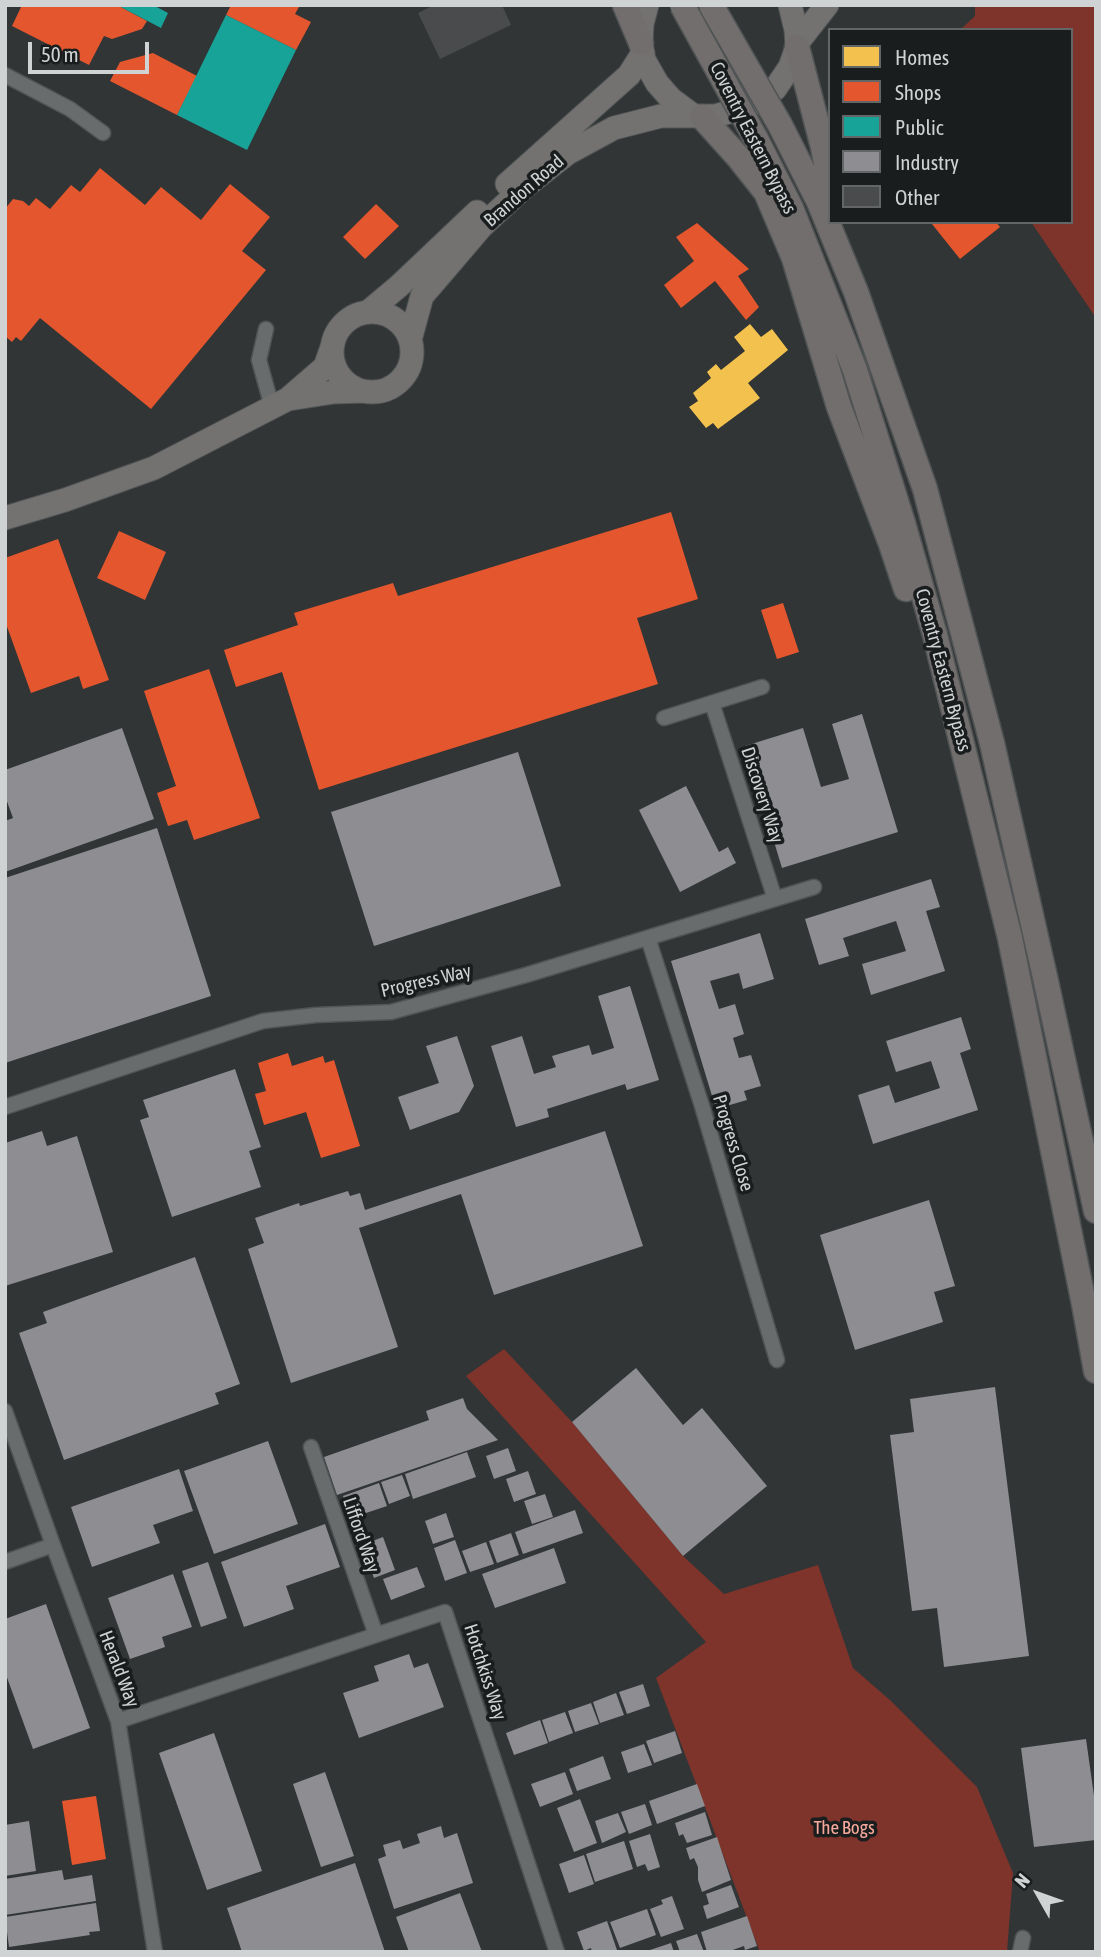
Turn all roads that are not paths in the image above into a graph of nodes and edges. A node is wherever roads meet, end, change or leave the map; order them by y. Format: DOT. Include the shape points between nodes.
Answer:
graph roads {
  1 [pos="625,5"];
  2 [pos="647,5"];
  3 [pos="682,5"];
  4 [pos="711,5"];
  5 [pos="790,5"];
  6 [pos="827,5"];
  7 [pos="798,44"];
  8 [pos="642,48"];
  9 [pos="5,75"];
  10 [pos="698,116"];
  11 [pos="103,133"];
  12 [pos="828,174"];
  13 [pos="828,224"];
  14 [pos="828,224"];
  15 [pos="845,224"];
  16 [pos="369,312"];
  17 [pos="266,329"];
  18 [pos="410,340"];
  19 [pos="333,344"];
  20 [pos="366,391"];
  21 [pos="280,403"];
  22 [pos="5,518"];
  23 [pos="762,687"];
  24 [pos="712,703"];
  25 [pos="664,718"];
  26 [pos="1023,880"];
  27 [pos="814,887"];
  28 [pos="775,899"];
  29 [pos="648,938"];
  30 [pos="1010,938"];
  31 [pos="5,1107"];
  32 [pos="1096,1211"];
  33 [pos="777,1360"];
  34 [pos="1096,1371"];
  35 [pos="5,1411"];
  36 [pos="311,1447"];
  37 [pos="53,1545"];
  38 [pos="5,1562"];
  39 [pos="376,1635"];
  40 [pos="118,1721"];
  41 [pos="155,1952"];
  42 [pos="557,1952"];
  1 -- 8 [label="highway"];
  2 -- 8 [label="main road"];
  3 -- 30 [label="highway, Coventry Eastern Bypass, bridge" via="796,219 867,408 935,635"];
  4 -- 13 [label="highway, Coventry Eastern Bypass, bridge" via="780,125"];
  5 -- 7 [label="main road"];
  6 -- 7 [label="main road, Brandon Road"];
  7 -- 10 [label="main road, Brandon Road" via="775,89 750,106 715,117"];
  7 -- 12 [label="highway"];
  8 -- 10 [label="main road" via="657,83 671,99"];
  8 -- 16 [label="main road, Brandon Road" via="629,75"];
  9 -- 11 [label="street" via="70,109"];
  10 -- 18 [label="main road, Brandon Road" via="661,116 614,128 568,153 482,226 422,296"];
  10 -- 30 [label="highway" via="766,192 794,258 839,407 891,544 927,657 965,817"];
  14 -- 26 [label="highway, Coventry Eastern Bypass, bridge" via="925,489"];
  15 -- 26 [label="highway" via="938,486 1004,738"];
  16 -- 18 [label="main road" via="392,317"];
  16 -- 19 [label="main road" via="343,324"];
  17 -- 21 [label="street" via="259,360"];
  18 -- 20 [label="main road" via="410,364 400,380 382,390"];
  19 -- 20 [label="main road" via="339,375"];
  19 -- 21 [label="main road" via="325,367"];
  20 -- 21 [label="main road"];
  21 -- 22 [label="main road" via="154,468"];
  23 -- 24 [label="street"];
  24 -- 25 [label="street"];
  24 -- 28 [label="street, Discovery Way"];
  26 -- 32 [label="highway, Coventry Eastern Bypass"];
  27 -- 28 [label="street, Progress Way"];
  28 -- 29 [label="street, Progress Way"];
  29 -- 31 [label="street, Progress Way" via="391,1012 263,1021"];
  29 -- 33 [label="street, Progress Close"];
  30 -- 34 [label="highway, Coventry Eastern Bypass"];
  35 -- 37 [label="street, Herald Way"];
  36 -- 39 [label="street, Lifford Way"];
  37 -- 38 [label="street"];
  37 -- 40 [label="street, Herald Way"];
  39 -- 40 [label="street, Hotchkiss Way"];
  39 -- 42 [label="street, Hotchkiss Way" via="445,1612"];
  40 -- 41 [label="street, Herald Way"];
}
